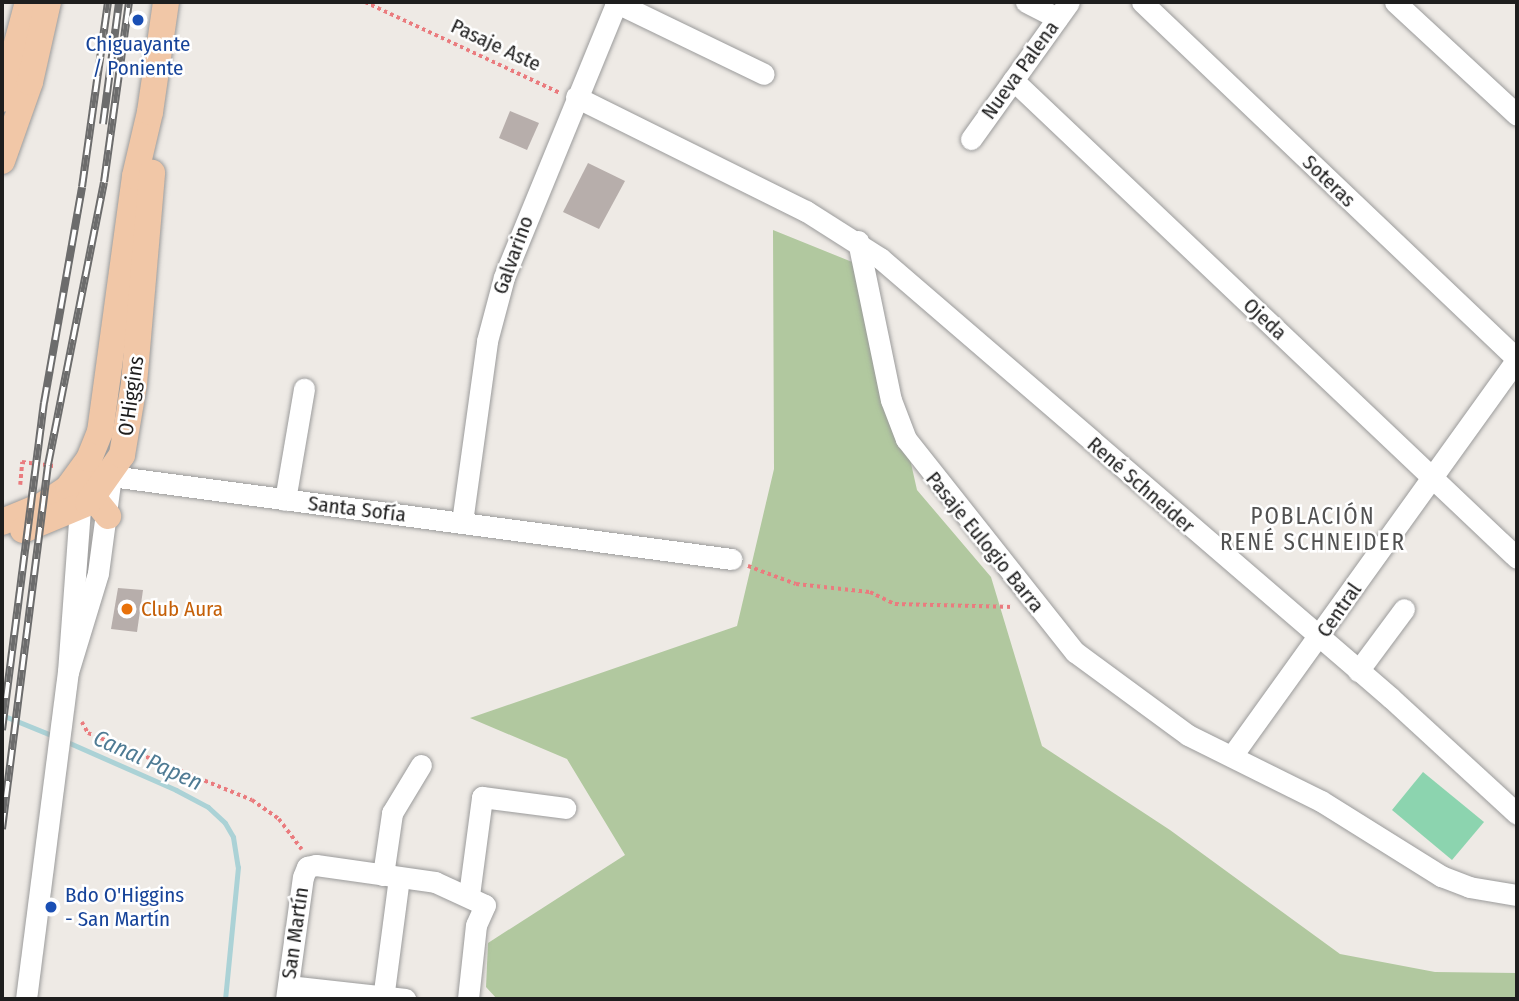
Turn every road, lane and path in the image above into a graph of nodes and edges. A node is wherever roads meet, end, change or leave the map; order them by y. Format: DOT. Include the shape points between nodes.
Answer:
graph roads {
  1 [pos="28,2"];
  2 [pos="48,2"];
  3 [pos="166,2"];
  4 [pos="365,2"];
  5 [pos="616,2"];
  6 [pos="1026,2"];
  7 [pos="1142,2"];
  8 [pos="1395,2"];
  9 [pos="1063,10"];
  10 [pos="764,74"];
  11 [pos="1013,80"];
  12 [pos="576,97"];
  13 [pos="2,99"];
  14 [pos="150,112"];
  15 [pos="1517,115"];
  16 [pos="971,139"];
  17 [pos="2,161"];
  18 [pos="858,241"];
  19 [pos="1517,359"];
  20 [pos="304,390"];
  21 [pos="111,476"];
  22 [pos="1433,478"];
  23 [pos="20,485"];
  24 [pos="85,493"];
  25 [pos="285,500"];
  26 [pos="2,522"];
  27 [pos="461,522"];
  28 [pos="2,537"];
  29 [pos="1517,558"];
  30 [pos="732,559"];
  31 [pos="1404,609"];
  32 [pos="1040,610"];
  33 [pos="1319,638"];
  34 [pos="68,671"];
  35 [pos="1358,671"];
  36 [pos="62,713"];
  37 [pos="1232,756"];
  38 [pos="421,765"];
  39 [pos="565,808"];
  40 [pos="1517,814"];
  41 [pos="307,867"];
  42 [pos="391,876"];
  43 [pos="1517,895"];
  44 [pos="477,900"];
  45 [pos="287,993"];
  46 [pos="383,998"];
  47 [pos="26,999"];
  48 [pos="405,999"];
  49 [pos="468,999"];
  1 -- 13 [label="main road"];
  2 -- 17 [label="main road" via="30,82"];
  3 -- 14 [label="main road, O'Higgins"];
  4 -- 12 [label="path, Pasaje Aste"];
  5 -- 10 [label="street"];
  5 -- 12 [label="street, Galvarino"];
  6 -- 9 [label="street"];
  7 -- 19 [label="street, Soteras"];
  8 -- 15 [label="street"];
  9 -- 11 [label="street, Nueva Palena"];
  11 -- 16 [label="street, Nueva Palena"];
  11 -- 22 [label="street, Ojeda"];
  12 -- 18 [label="street"];
  12 -- 27 [label="street, Galvarino" via="511,254 494,309"];
  14 -- 21 [label="main road, O'Higgins" via="152,162 136,361 122,455"];
  14 -- 24 [label="main road, O'Higgins" via="135,176 103,421"];
  18 -- 32 [label="street, Pasaje Eulogio Barra" via="891,400 906,439"];
  18 -- 33 [label="street, René Schneider"];
  19 -- 22 [label="street, Central"];
  20 -- 25 [label="street"];
  21 -- 24 [label="main road"];
  21 -- 25 [label="street, Santa Sofía"];
  22 -- 29 [label="street, Ojeda"];
  22 -- 33 [label="street, Central"];
  23 -- 24 [label="path" via="22,462"];
  24 -- 26 [label="main road" via="52,500"];
  24 -- 28 [label="main road"];
  24 -- 34 [label="street, O'Higgins"];
  24 -- 34 [label="street, O'Higgins" via="88,615"];
  25 -- 27 [label="street, Santa Sofía"];
  27 -- 30 [label="street, Santa Sofía"];
  30 -- 32 [label="path" via="796,584 870,592 895,604"];
  31 -- 35 [label="street"];
  32 -- 37 [label="street, Pasaje Eulogio Barra" via="1075,652 1128,694 1188,735"];
  33 -- 35 [label="street, René Schneider"];
  33 -- 37 [label="street, Central"];
  34 -- 36 [label="street, O'Higgins"];
  35 -- 40 [label="street, René Schneider"];
  36 -- 41 [label="path" via="75,708 88,733 252,800 300,840"];
  36 -- 47 [label="street, O'Higgins"];
  37 -- 43 [label="street, Pasaje Eulogio Barra" via="1321,801 1452,881"];
  38 -- 42 [label="street" via="392,813"];
  39 -- 44 [label="street" via="482,797"];
  41 -- 42 [label="street"];
  41 -- 45 [label="street, San Martín"];
  42 -- 44 [label="street" via="435,882"];
  42 -- 46 [label="street"];
  44 -- 49 [label="street"];
  45 -- 46 [label="street"];
  46 -- 48 [label="street"];
}
